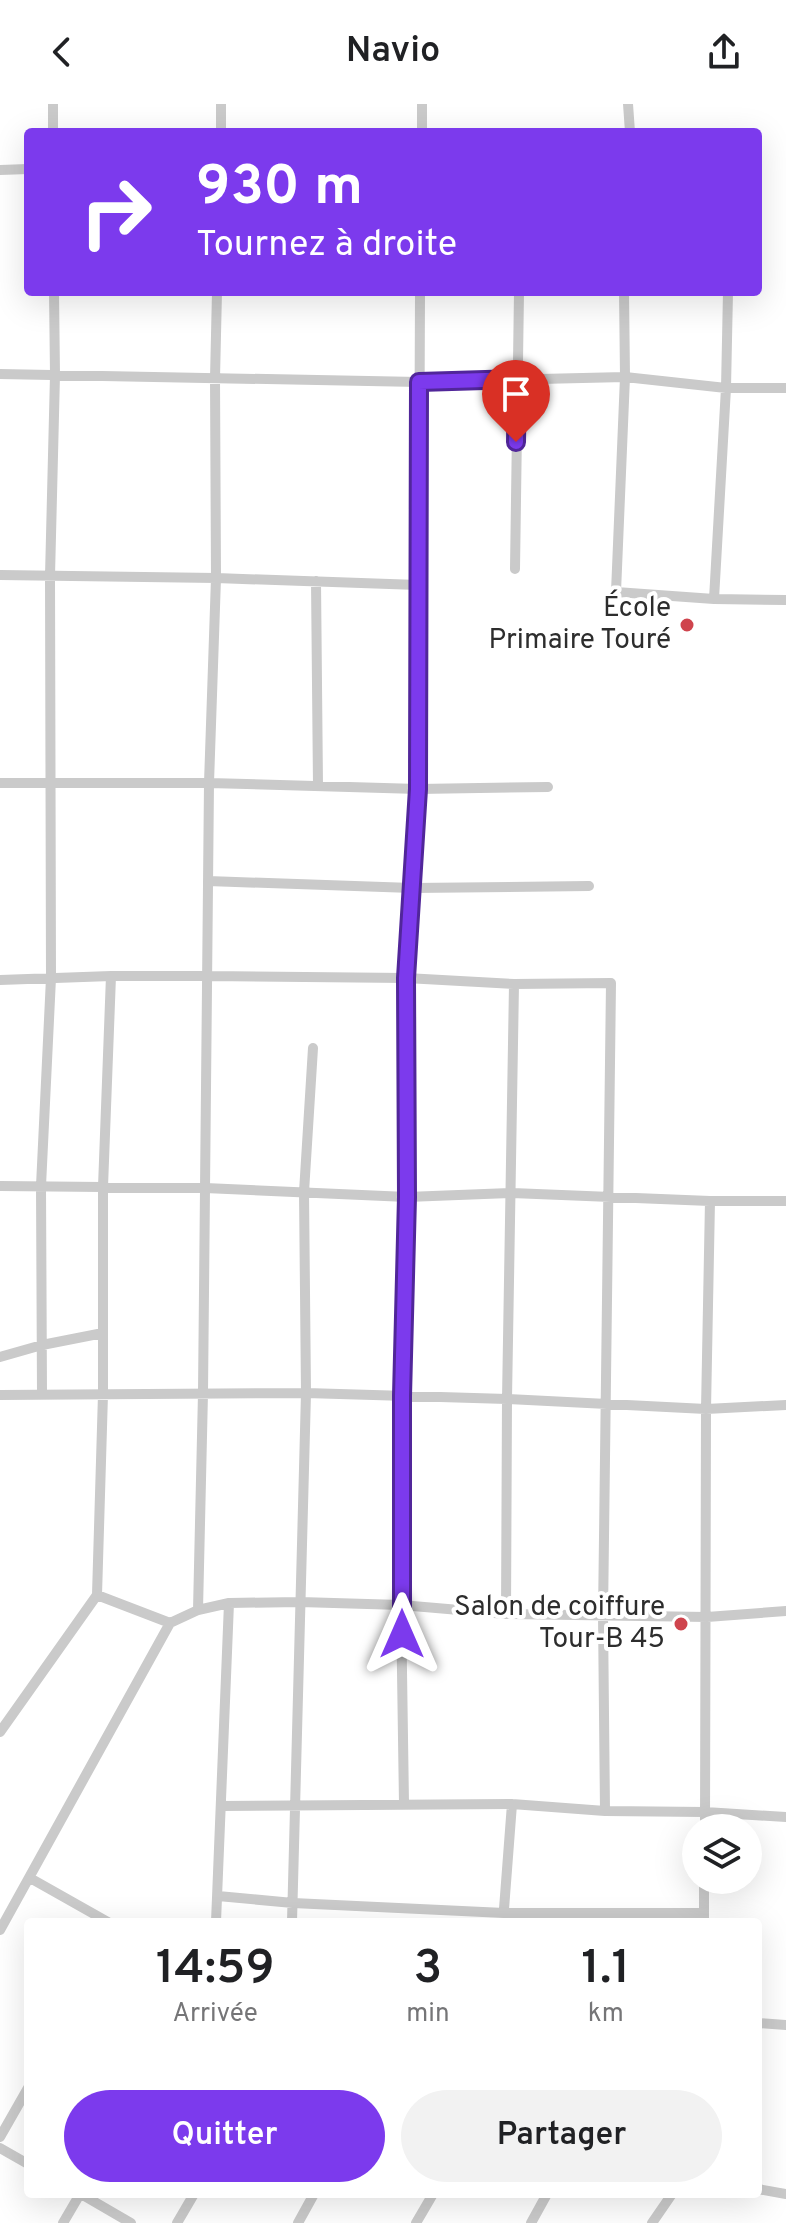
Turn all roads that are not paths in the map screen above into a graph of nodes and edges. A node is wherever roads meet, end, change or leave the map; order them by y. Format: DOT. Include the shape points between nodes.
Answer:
graph roads {
  1 [pos="53,104"];
  2 [pos="221,104"];
  3 [pos="422,104"];
  4 [pos="628,104"];
  5 [pos="53,128"];
  6 [pos="221,128"];
  7 [pos="422,128"];
  8 [pos="630,128"];
  9 [pos="24,169"];
  10 [pos="0,170"];
  11 [pos="54,296"];
  12 [pos="217,296"];
  13 [pos="420,296"];
  14 [pos="519,296"];
  15 [pos="624,296"];
  16 [pos="728,296"];
  17 [pos="0,374"];
  18 [pos="55,375"];
  19 [pos="625,377"];
  20 [pos="215,378"];
  21 [pos="517,379"];
  22 [pos="419,382"];
  23 [pos="726,388"];
  24 [pos="786,388"];
  25 [pos="515,569"];
  26 [pos="0,575"];
  27 [pos="50,576"];
  28 [pos="216,578"];
  29 [pos="316,581"];
  30 [pos="418,585"];
  31 [pos="714,599"];
  32 [pos="786,600"];
  33 [pos="0,783"];
  34 [pos="50,783"];
  35 [pos="209,783"];
  36 [pos="318,786"];
  37 [pos="548,787"];
  38 [pos="418,789"];
  39 [pos="208,881"];
  40 [pos="589,886"];
  41 [pos="412,888"];
  42 [pos="111,976"];
  43 [pos="208,976"];
  44 [pos="51,978"];
  45 [pos="406,978"];
  46 [pos="0,980"];
  47 [pos="514,984"];
  48 [pos="313,1048"];
  49 [pos="0,1186"];
  50 [pos="41,1186"];
  51 [pos="103,1187"];
  52 [pos="205,1188"];
  53 [pos="304,1192"];
  54 [pos="512,1193"];
  55 [pos="407,1197"];
  56 [pos="608,1197"];
  57 [pos="710,1201"];
  58 [pos="786,1201"];
  59 [pos="103,1333"];
  60 [pos="42,1345"];
  61 [pos="0,1357"];
  62 [pos="203,1393"];
  63 [pos="306,1393"];
  64 [pos="42,1394"];
  65 [pos="103,1394"];
  66 [pos="0,1395"];
  67 [pos="402,1396"];
  68 [pos="507,1399"];
  69 [pos="606,1404"];
  70 [pos="786,1405"];
  71 [pos="706,1409"];
  72 [pos="97,1595"];
  73 [pos="300,1602"];
  74 [pos="229,1603"];
  75 [pos="401,1605"];
  76 [pos="198,1610"];
  77 [pos="786,1611"];
  78 [pos="506,1614"];
  79 [pos="603,1616"];
  80 [pos="707,1617"];
  81 [pos="170,1623"];
  82 [pos="0,1731"];
  83 [pos="404,1804"];
  84 [pos="512,1804"];
  85 [pos="295,1805"];
  86 [pos="222,1806"];
  87 [pos="605,1811"];
  88 [pos="705,1812"];
  89 [pos="786,1817"];
  90 [pos="30,1878"];
  91 [pos="704,1894"];
  92 [pos="218,1896"];
  93 [pos="293,1903"];
  94 [pos="504,1917"];
  95 [pos="101,1918"];
  96 [pos="216,1918"];
  97 [pos="292,1918"];
  98 [pos="704,1918"];
  99 [pos="0,1930"];
  100 [pos="762,2023"];
  101 [pos="786,2025"];
  102 [pos="24,2095"];
  103 [pos="0,2137"];
  104 [pos="0,2148"];
  105 [pos="24,2162"];
  106 [pos="762,2190"];
  107 [pos="786,2194"];
  108 [pos="78,2198"];
  109 [pos="87,2198"];
  110 [pos="192,2198"];
  111 [pos="312,2198"];
  112 [pos="431,2198"];
  113 [pos="545,2198"];
  114 [pos="669,2198"];
  115 [pos="63,2223"];
  116 [pos="131,2223"];
  117 [pos="177,2223"];
  118 [pos="298,2223"];
  119 [pos="416,2223"];
  120 [pos="531,2223"];
  121 [pos="652,2223"];
  1 -- 5 [label="street"];
  2 -- 6 [label="street"];
  3 -- 7 [label="street"];
  4 -- 8 [label="street"];
  9 -- 10 [label="street"];
  11 -- 18 [label="street"];
  12 -- 20 [label="street"];
  13 -- 22 [label="street"];
  14 -- 21 [label="street"];
  15 -- 19 [label="street"];
  16 -- 23 [label="street"];
  17 -- 18 [label="street"];
  18 -- 20 [label="street"];
  18 -- 27 [label="street"];
  19 -- 21 [label="street"];
  19 -- 23 [label="street"];
  19 -- 31 [label="street" via="616,592"];
  20 -- 22 [label="street"];
  20 -- 28 [label="street"];
  21 -- 22 [label="street"];
  21 -- 25 [label="street"];
  22 -- 30 [label="street"];
  23 -- 24 [label="street"];
  23 -- 31 [label="street"];
  26 -- 27 [label="street"];
  27 -- 28 [label="street"];
  27 -- 34 [label="street"];
  28 -- 29 [label="street"];
  28 -- 35 [label="street"];
  29 -- 30 [label="street"];
  29 -- 36 [label="street"];
  30 -- 38 [label="street"];
  31 -- 32 [label="street"];
  33 -- 34 [label="street"];
  34 -- 35 [label="street"];
  34 -- 44 [label="street"];
  35 -- 36 [label="street"];
  35 -- 39 [label="street"];
  36 -- 38 [label="street"];
  37 -- 38 [label="street"];
  38 -- 41 [label="street"];
  39 -- 41 [label="street"];
  39 -- 43 [label="street"];
  40 -- 41 [label="street"];
  41 -- 45 [label="street"];
  42 -- 43 [label="street"];
  42 -- 44 [label="street"];
  42 -- 51 [label="street"];
  43 -- 45 [label="street"];
  43 -- 52 [label="street"];
  44 -- 46 [label="street"];
  44 -- 50 [label="street"];
  45 -- 47 [label="street"];
  45 -- 55 [label="street"];
  47 -- 54 [label="street"];
  47 -- 56 [label="street" via="611,983"];
  48 -- 53 [label="street"];
  49 -- 50 [label="street"];
  50 -- 51 [label="street"];
  50 -- 60 [label="street"];
  51 -- 52 [label="street"];
  51 -- 59 [label="street"];
  52 -- 53 [label="street"];
  52 -- 62 [label="street"];
  53 -- 55 [label="street"];
  53 -- 63 [label="street"];
  54 -- 55 [label="street"];
  54 -- 56 [label="street"];
  54 -- 68 [label="street"];
  55 -- 67 [label="street"];
  56 -- 57 [label="street"];
  56 -- 69 [label="street"];
  57 -- 58 [label="street"];
  57 -- 71 [label="street"];
  59 -- 60 [label="street"];
  59 -- 65 [label="street"];
  60 -- 61 [label="street"];
  60 -- 64 [label="street"];
  62 -- 63 [label="street"];
  62 -- 65 [label="street"];
  62 -- 76 [label="street"];
  63 -- 67 [label="street"];
  63 -- 73 [label="street"];
  64 -- 65 [label="street"];
  64 -- 66 [label="street"];
  65 -- 72 [label="street"];
  67 -- 68 [label="street"];
  67 -- 75 [label="street"];
  68 -- 69 [label="street"];
  68 -- 78 [label="street"];
  69 -- 71 [label="street"];
  69 -- 79 [label="street"];
  70 -- 71 [label="street"];
  71 -- 80 [label="street"];
  72 -- 81 [label="street"];
  72 -- 82 [label="street"];
  73 -- 74 [label="street"];
  73 -- 75 [label="street"];
  73 -- 85 [label="street"];
  74 -- 76 [label="street"];
  74 -- 86 [label="street"];
  75 -- 78 [label="street"];
  75 -- 83 [label="street"];
  76 -- 81 [label="street"];
  77 -- 80 [label="street"];
  78 -- 79 [label="street"];
  79 -- 80 [label="street"];
  79 -- 87 [label="street"];
  80 -- 88 [label="street"];
  81 -- 90 [label="street"];
  83 -- 84 [label="street"];
  83 -- 85 [label="street"];
  84 -- 87 [label="street"];
  84 -- 94 [label="street"];
  85 -- 86 [label="street"];
  85 -- 93 [label="street"];
  86 -- 92 [label="street"];
  87 -- 88 [label="street"];
  88 -- 89 [label="street"];
  90 -- 95 [label="street"];
  90 -- 99 [label="street"];
  91 -- 98 [label="street"];
  92 -- 93 [label="street"];
  92 -- 96 [label="street"];
  93 -- 94 [label="street"];
  93 -- 97 [label="street"];
  94 -- 98 [label="street"];
  100 -- 101 [label="street"];
  102 -- 103 [label="street"];
  104 -- 105 [label="street"];
  106 -- 107 [label="street"];
  108 -- 115 [label="street"];
  109 -- 116 [label="street"];
  110 -- 117 [label="street"];
  111 -- 118 [label="street"];
  112 -- 119 [label="street"];
  113 -- 120 [label="street"];
  114 -- 121 [label="street"];
}
